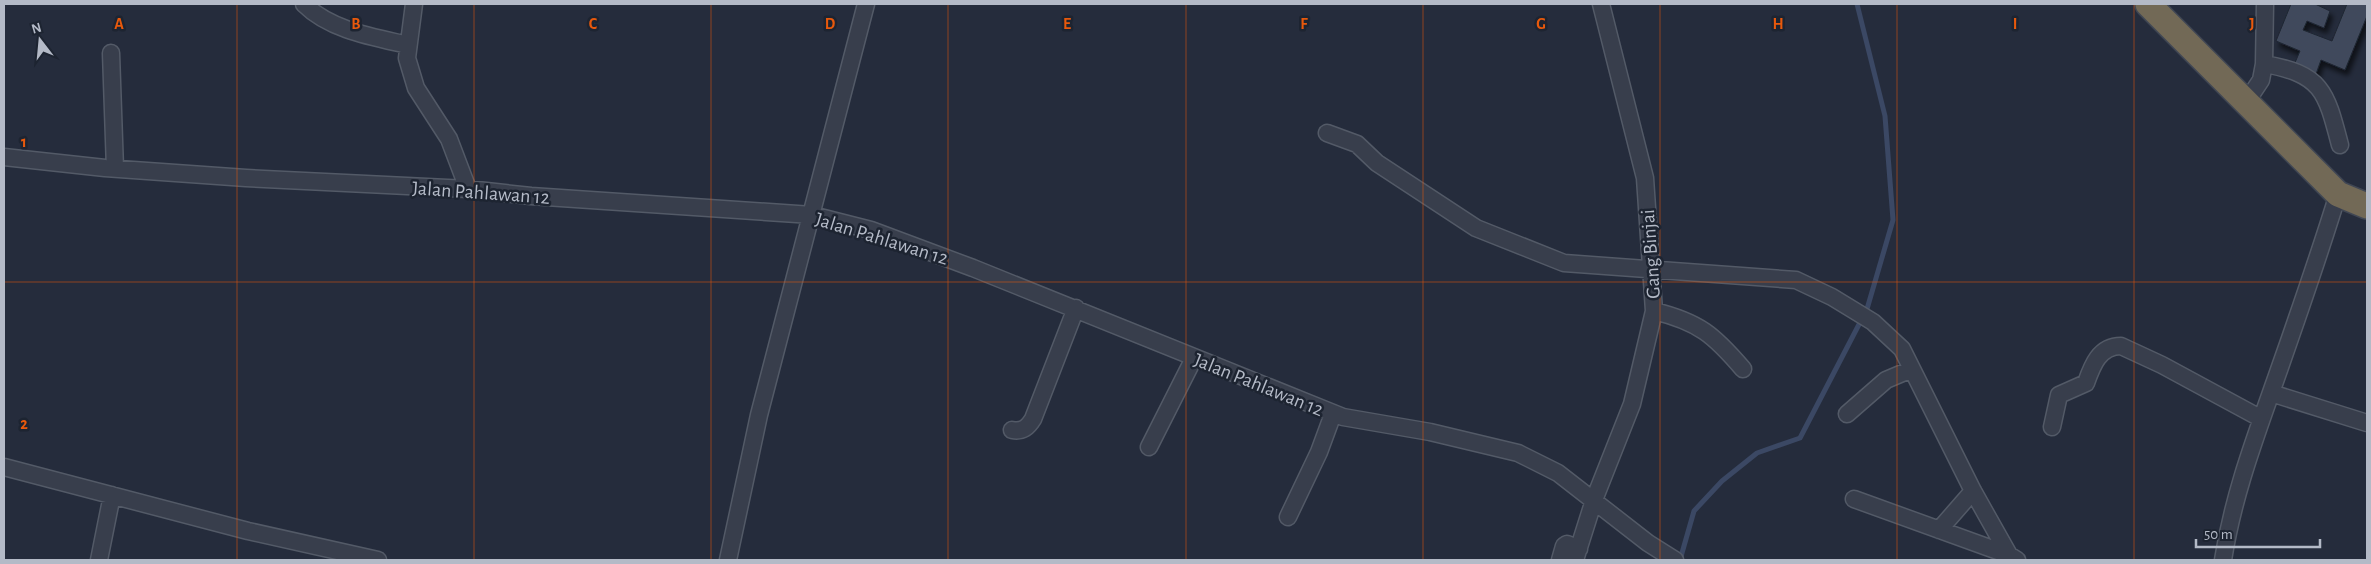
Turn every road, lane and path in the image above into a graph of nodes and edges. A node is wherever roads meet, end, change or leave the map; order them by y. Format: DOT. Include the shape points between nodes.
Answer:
graph roads {
  1 [pos="304,4"];
  2 [pos="414,4"];
  3 [pos="866,4"];
  4 [pos="1601,4"];
  5 [pos="2148,4"];
  6 [pos="2265,4"];
  7 [pos="408,45"];
  8 [pos="111,53"];
  9 [pos="2264,64"];
  10 [pos="2247,101"];
  11 [pos="1327,133"];
  12 [pos="2340,145"];
  13 [pos="4,157"];
  14 [pos="115,168"];
  15 [pos="468,189"];
  16 [pos="2338,194"];
  17 [pos="2367,206"];
  18 [pos="812,215"];
  19 [pos="1650,268"];
  20 [pos="1076,308"];
  21 [pos="1654,312"];
  22 [pos="1194,358"];
  23 [pos="1743,369"];
  24 [pos="1912,369"];
  25 [pos="2271,393"];
  26 [pos="1332,414"];
  27 [pos="1847,414"];
  28 [pos="2260,418"];
  29 [pos="2367,423"];
  30 [pos="2052,426"];
  31 [pos="1012,430"];
  32 [pos="1149,447"];
  33 [pos="4,467"];
  34 [pos="1973,491"];
  35 [pos="112,495"];
  36 [pos="1854,499"];
  37 [pos="1594,500"];
  38 [pos="1288,517"];
  39 [pos="1939,530"];
  40 [pos="1577,554"];
  41 [pos="2013,558"];
  42 [pos="1672,559"];
  43 [pos="99,560"];
  44 [pos="378,560"];
  45 [pos="728,560"];
  46 [pos="1560,560"];
  47 [pos="2223,560"];
  1 -- 7 [label="street" via="312,12 352,32"];
  2 -- 7 [label="street"];
  3 -- 18 [label="street"];
  4 -- 19 [label="street, Gang Binjai" via="1646,178"];
  5 -- 10 [label="highway"];
  6 -- 9 [label="street"];
  7 -- 15 [label="street" via="407,58 416,88 449,139"];
  8 -- 14 [label="street"];
  9 -- 10 [label="street" via="2261,80"];
  9 -- 12 [label="street" via="2288,68 2314,82 2324,94"];
  10 -- 16 [label="highway"];
  11 -- 19 [label="street" via="1357,144 1377,163 1476,228 1564,263"];
  13 -- 14 [label="street, Jalan Pahlawan 12"];
  14 -- 15 [label="street, Jalan Pahlawan 12"];
  15 -- 18 [label="street, Jalan Pahlawan 12"];
  16 -- 17 [label="highway"];
  16 -- 25 [label="street"];
  18 -- 20 [label="street, Jalan Pahlawan 12" via="870,230"];
  18 -- 45 [label="street" via="759,415"];
  19 -- 21 [label="street, Gang Binjai"];
  19 -- 24 [label="street" via="1796,280 1873,322 1902,349"];
  20 -- 22 [label="street, Jalan Pahlawan 12"];
  20 -- 31 [label="street" via="1033,419 1028,427"];
  21 -- 23 [label="street" via="1676,316 1704,328"];
  21 -- 37 [label="street, Gang Binjai" via="1632,404"];
  22 -- 26 [label="street, Jalan Pahlawan 12"];
  22 -- 32 [label="street"];
  24 -- 27 [label="street" via="1886,380"];
  24 -- 34 [label="street"];
  25 -- 28 [label="street"];
  25 -- 29 [label="street"];
  26 -- 37 [label="street, Jalan Pahlawan 12" via="1518,453 1558,473"];
  26 -- 38 [label="street" via="1319,452"];
  28 -- 30 [label="street" via="2162,365 2116,346 2094,360 2086,383 2059,395"];
  28 -- 47 [label="street" via="2228,529"];
  33 -- 35 [label="street"];
  34 -- 39 [label="street"];
  34 -- 41 [label="street"];
  35 -- 43 [label="street"];
  35 -- 44 [label="street" via="248,531"];
  36 -- 39 [label="street"];
  37 -- 40 [label="street, Gang Binjai"];
  37 -- 42 [label="street, Jalan Pahlawan 12"];
  39 -- 41 [label="street"];
  40 -- 46 [label="street" via="1567,544"];
}
